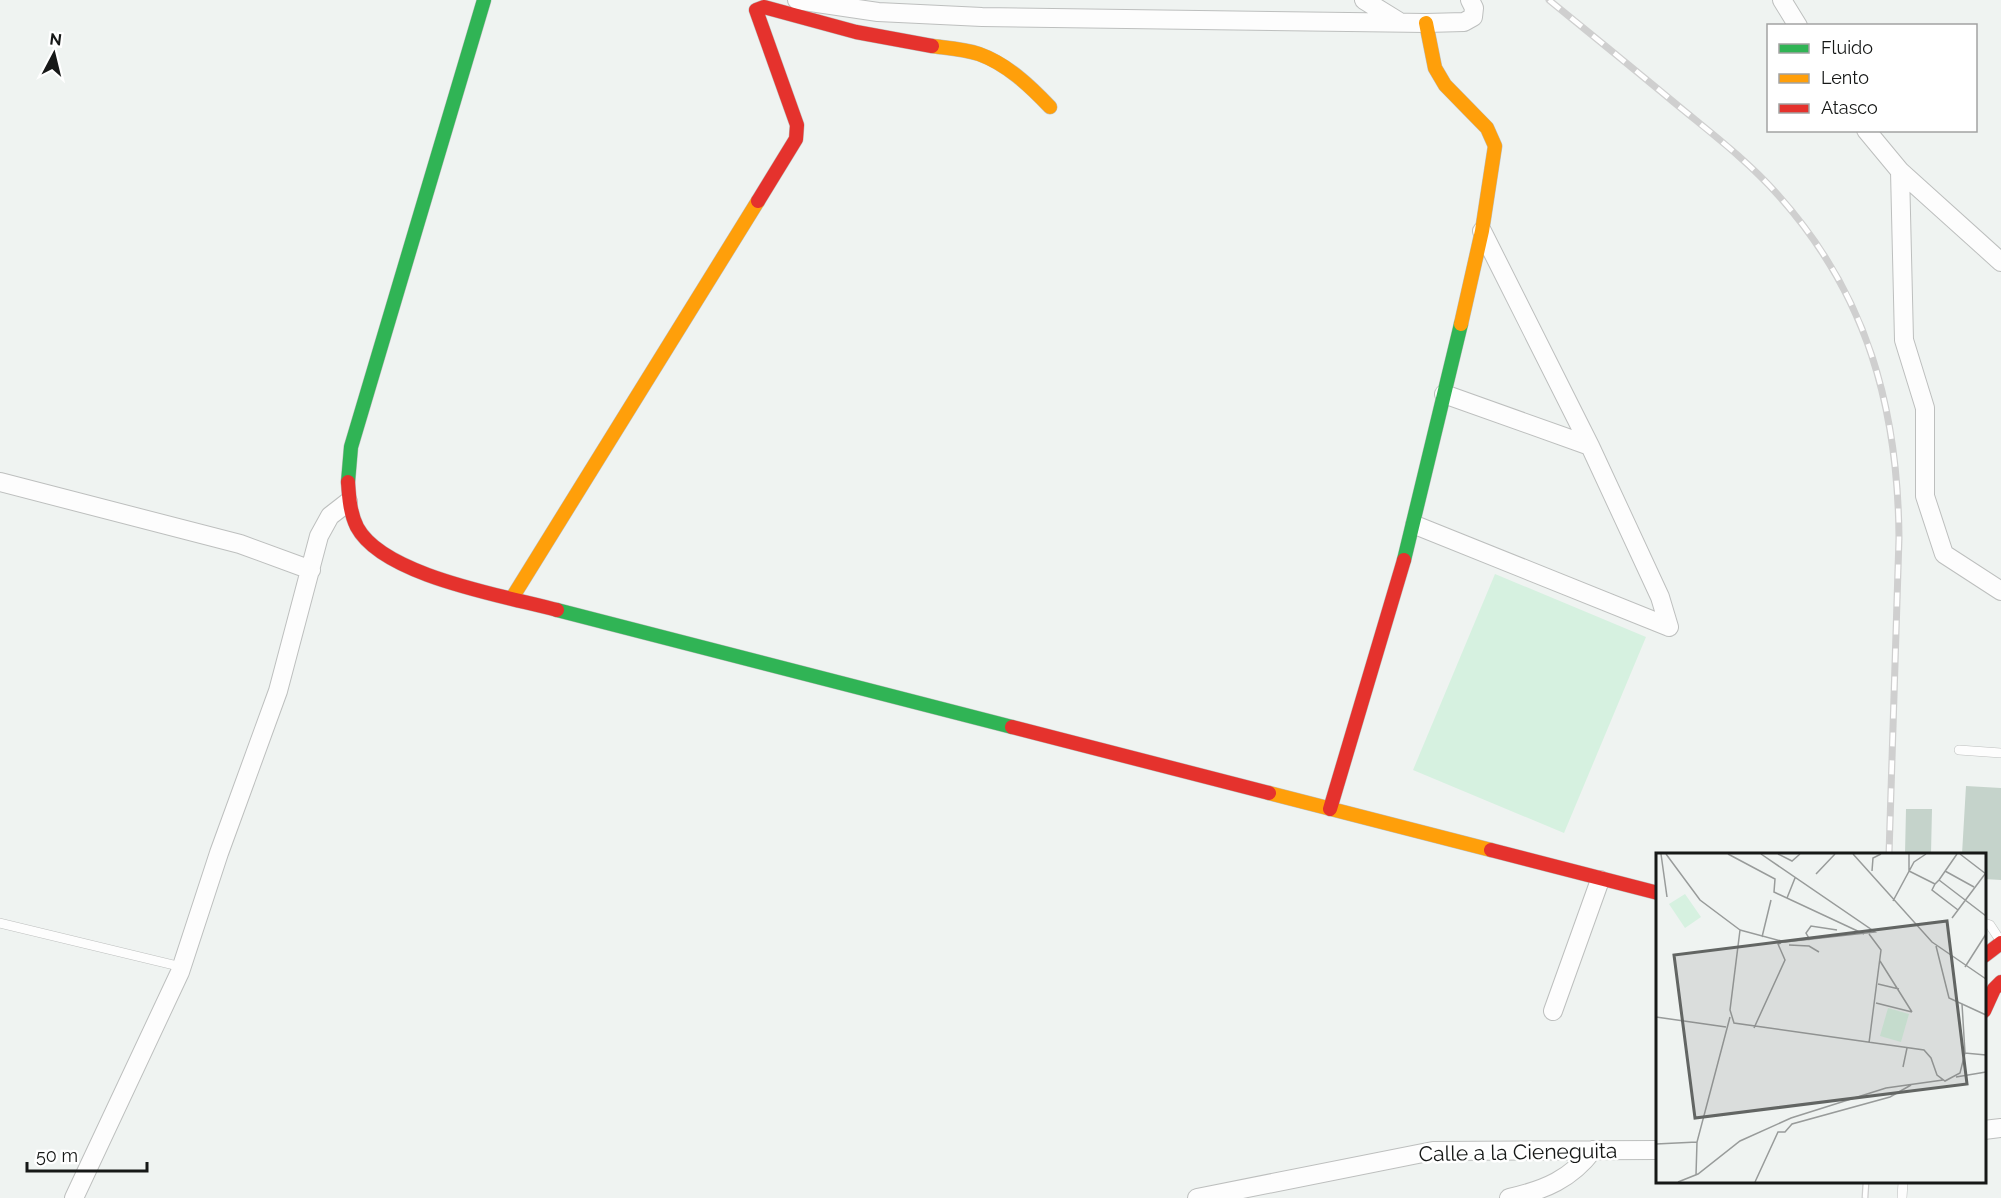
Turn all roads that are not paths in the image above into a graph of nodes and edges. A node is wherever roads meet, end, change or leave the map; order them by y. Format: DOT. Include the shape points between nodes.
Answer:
graph roads {
  1 [pos="484,0"];
  2 [pos="797,0"];
  3 [pos="982,0"];
  4 [pos="1364,0"];
  5 [pos="1470,0"];
  6 [pos="1782,0"];
  7 [pos="989,17"];
  8 [pos="1400,23"];
  9 [pos="1426,23"];
  10 [pos="1797,24"];
  11 [pos="1050,107"];
  12 [pos="1868,132"];
  13 [pos="1900,171"];
  14 [pos="1482,231"];
  15 [pos="2001,262"];
  16 [pos="1444,394"];
  17 [pos="1590,446"];
  18 [pos="0,482"];
  19 [pos="348,502"];
  20 [pos="1415,525"];
  21 [pos="311,570"];
  22 [pos="2001,591"];
  23 [pos="512,598"];
  24 [pos="1959,750"];
  25 [pos="2001,753"];
  26 [pos="1330,809"];
  27 [pos="1600,880"];
  28 [pos="1656,893"];
  29 [pos="0,923"];
  30 [pos="1986,924"];
  31 [pos="2001,943"];
  32 [pos="1986,954"];
  33 [pos="182,967"];
  34 [pos="2001,982"];
  35 [pos="1986,1007"];
  36 [pos="1553,1011"];
  37 [pos="2001,1128"];
  38 [pos="1986,1130"];
  39 [pos="1593,1150"];
  40 [pos="1656,1150"];
  41 [pos="1903,1183"];
  42 [pos="74,1198"];
  43 [pos="1197,1198"];
  44 [pos="1509,1198"];
  45 [pos="1902,1198"];
  1 -- 19 [label="main road" via="351,447 346,476"];
  2 -- 7 [label="street" via="878,12"];
  3 -- 7 [label="street"];
  4 -- 8 [label="street"];
  5 -- 9 [label="street" via="1473,17 1464,22"];
  6 -- 10 [label="street"];
  7 -- 8 [label="street"];
  8 -- 9 [label="street"];
  9 -- 14 [label="main road" via="1435,68 1444,85 1487,128 1495,146"];
  11 -- 23 [label="main road" via="1029,85 978,54 856,32 764,7 756,10 797,125 795,139"];
  12 -- 13 [label="street"];
  13 -- 15 [label="street"];
  13 -- 22 [label="street" via="1904,340 1925,408 1925,496 1944,554"];
  14 -- 16 [label="main road"];
  14 -- 17 [label="street"];
  16 -- 17 [label="street"];
  16 -- 20 [label="main road"];
  17 -- 20 [label="street" via="1660,597 1669,627"];
  18 -- 21 [label="street" via="240,544"];
  19 -- 21 [label="street" via="330,516 319,536"];
  19 -- 23 [label="main road" via="356,526 372,548 391,561 423,574"];
  20 -- 26 [label="main road"];
  21 -- 33 [label="street" via="278,691"];
  23 -- 26 [label="main road"];
  24 -- 25 [label="lane"];
  26 -- 27 [label="main road"];
  27 -- 28 [label="main road"];
  27 -- 36 [label="street"];
  29 -- 33 [label="lane"];
  30 -- 31 [label="lane"];
  31 -- 32 [label="main road"];
  33 -- 42 [label="street"];
  34 -- 35 [label="main road"];
  37 -- 38 [label="street"];
  39 -- 40 [label="street, Calle a la Cieneguita"];
  39 -- 43 [label="street, Calle a la Cieneguita" via="1433,1151"];
  39 -- 44 [label="street" via="1580,1168 1560,1182"];
  41 -- 45 [label="lane"];
}
